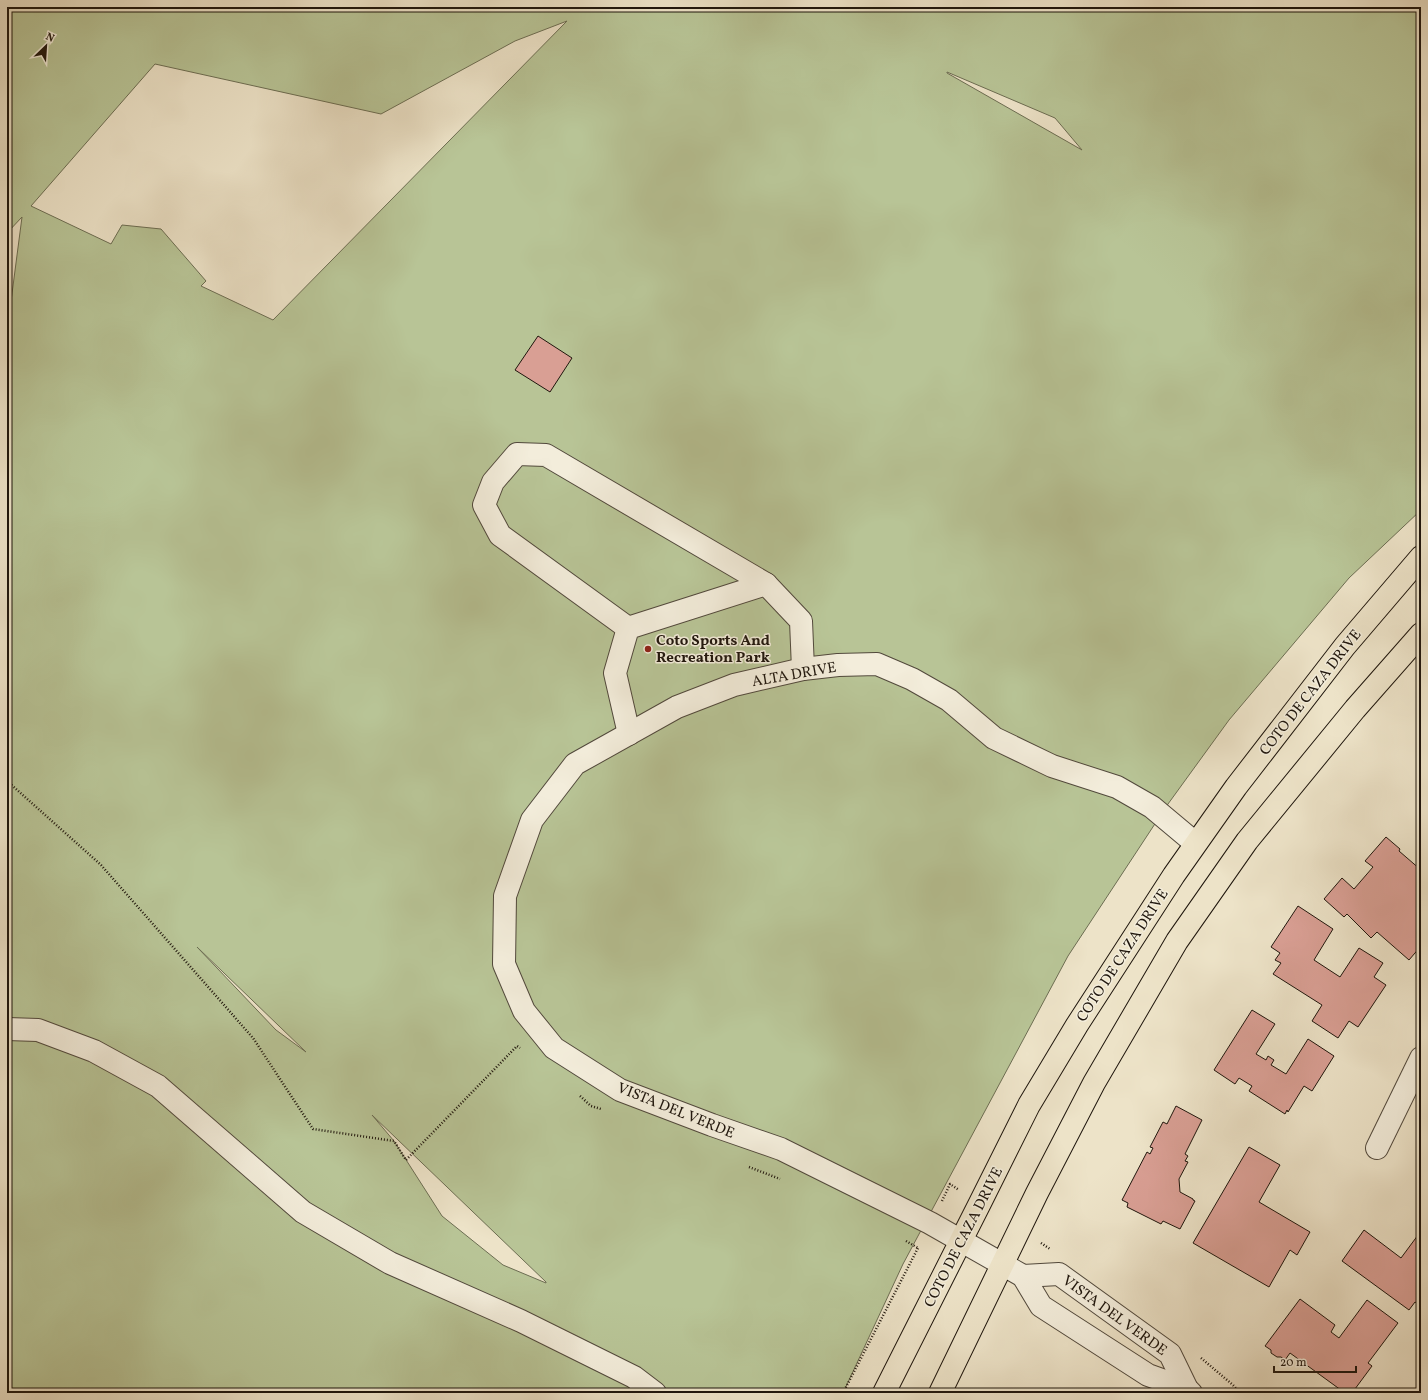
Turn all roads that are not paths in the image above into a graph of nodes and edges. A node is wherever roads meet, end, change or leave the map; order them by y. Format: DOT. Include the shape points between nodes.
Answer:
graph roads {
  1 [pos="1421,557"];
  2 [pos="766,584"];
  3 [pos="628,628"];
  4 [pos="1421,634"];
  5 [pos="803,669"];
  6 [pos="629,734"];
  7 [pos="532,820"];
  8 [pos="1195,843"];
  9 [pos="7,1029"];
  10 [pos="1421,1058"];
  11 [pos="1377,1148"];
  12 [pos="961,1240"];
  13 [pos="1003,1264"];
  14 [pos="1023,1276"];
  15 [pos="1189,1391"];
  16 [pos="655,1393"];
  17 [pos="884,1393"];
  18 [pos="940,1393"];
  1 -- 8 [label="main road, COTO DE CAZA DRIVE" via="1345,646"];
  2 -- 3 [label="street"];
  2 -- 3 [label="street" via="546,455 517,454 493,482 484,505 500,535"];
  2 -- 5 [label="street" via="801,621"];
  3 -- 6 [label="street" via="615,673"];
  4 -- 13 [label="main road" via="1355,709 1247,841 1177,941 1094,1083"];
  5 -- 6 [label="street, ALTA DRIVE" via="734,685 677,707"];
  5 -- 8 [label="street, ALTA DRIVE" via="877,664 912,679 949,700 994,738 1052,766 1117,787 1152,807"];
  6 -- 7 [label="street, ALTA DRIVE" via="575,764"];
  7 -- 12 [label="street, VISTA DEL VERDE" via="505,896 504,964 524,1011 554,1048 620,1090 781,1149"];
  8 -- 12 [label="main road, COTO DE CAZA DRIVE" via="1077,1025 1029,1105"];
  9 -- 16 [label="street" via="38,1030 80,1045 158,1086 303,1212 390,1263 521,1321 634,1377"];
  10 -- 11 [label="street"];
  12 -- 13 [label="street, VISTA DEL VERDE"];
  12 -- 17 [label="main road, COTO DE CAZA DRIVE"];
  13 -- 14 [label="street, VISTA DEL VERDE"];
  13 -- 18 [label="main road"];
  14 -- 15 [label="street, VISTA DEL VERDE" via="1041,1306 1148,1375"];
  14 -- 15 [label="street, VISTA DEL VERDE" via="1059,1274 1170,1354"];
}
